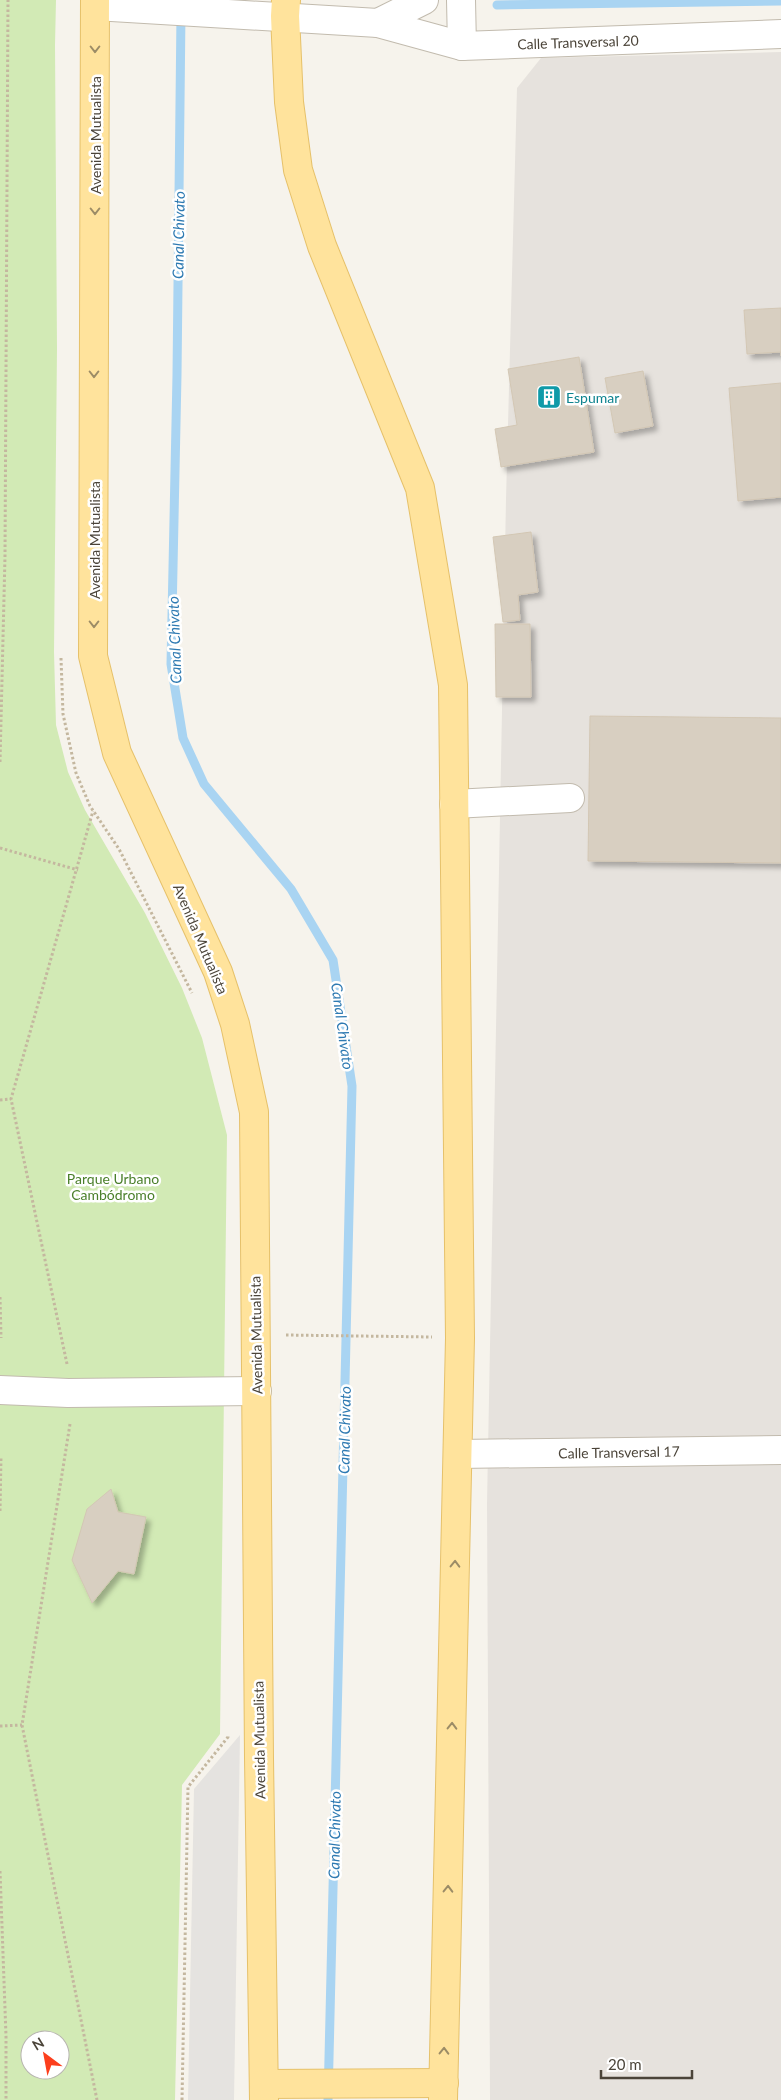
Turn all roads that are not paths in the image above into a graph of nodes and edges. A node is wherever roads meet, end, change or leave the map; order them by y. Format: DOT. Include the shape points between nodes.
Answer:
graph roads {
  1 [pos="424,0"];
  2 [pos="461,0"];
  3 [pos="95,3"];
  4 [pos="287,6"];
  5 [pos="378,23"];
  6 [pos="781,34"];
  7 [pos="462,46"];
  8 [pos="570,798"];
  9 [pos="454,804"];
  10 [pos="0,1390"];
  11 [pos="257,1391"];
  12 [pos="781,1450"];
  13 [pos="458,1454"];
  14 [pos="443,2091"];
  15 [pos="264,2092"];
  1 -- 5 [label="street"];
  2 -- 7 [label="street"];
  3 -- 4 [label="street, Calle Transversal 20" via="232,14"];
  3 -- 11 [label="main road, Avenida Mutualista, one-way" via="93,656 117,753 218,972 235,1024 254,1112"];
  4 -- 5 [label="street, Calle Transversal 20"];
  4 -- 9 [label="main road" via="289,102 298,170 322,246 420,488 453,685"];
  5 -- 7 [label="street, Calle Transversal 20"];
  6 -- 7 [label="street, Calle Transversal 20"];
  8 -- 9 [label="street"];
  9 -- 13 [label="main road" via="460,1338"];
  10 -- 11 [label="street" via="68,1393"];
  11 -- 15 [label="main road, Avenida Mutualista"];
  12 -- 13 [label="street, Calle Transversal 17"];
  14 -- 13 [label="main road, one-way"];
  14 -- 15 [label="main road" via="394,2083 301,2084"];
}
